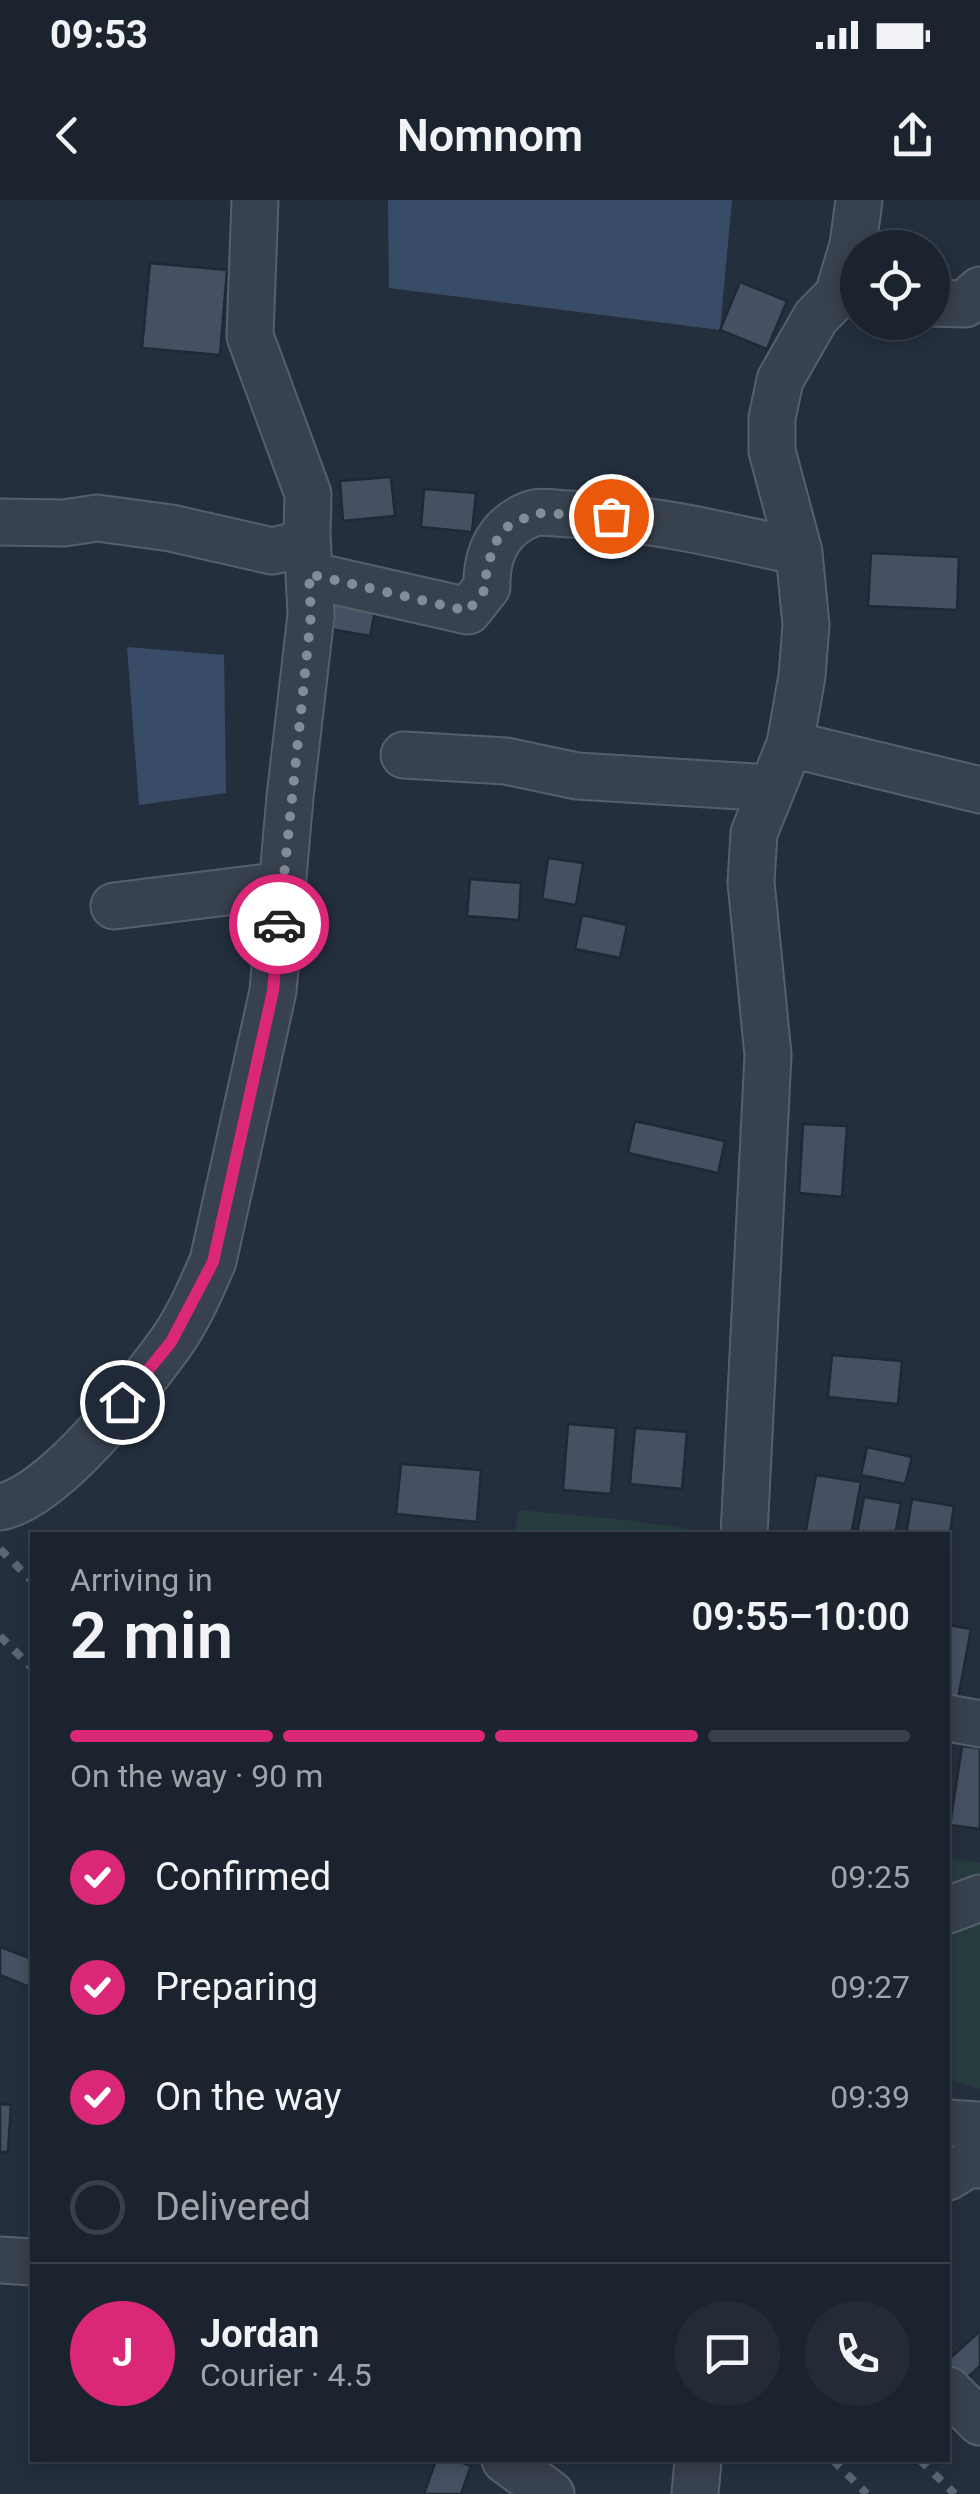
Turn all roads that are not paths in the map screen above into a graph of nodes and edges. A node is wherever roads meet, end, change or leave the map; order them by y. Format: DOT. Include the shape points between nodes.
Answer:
graph roads {
  1 [pos="255,200"];
  2 [pos="860,200"];
  3 [pos="855,230"];
  4 [pos="980,290"];
  5 [pos="840,301"];
  6 [pos="950,304"];
  7 [pos="0,522"];
  8 [pos="799,552"];
  9 [pos="308,554"];
  10 [pos="790,744"];
  11 [pos="404,754"];
  12 [pos="772,788"];
  13 [pos="980,790"];
  14 [pos="283,885"];
  15 [pos="114,906"];
  16 [pos="0,1507"];
  17 [pos="744,1532"];
  18 [pos="950,1718"];
  19 [pos="980,1724"];
  20 [pos="980,1898"];
  21 [pos="950,1909"];
  22 [pos="950,2123"];
  23 [pos="980,2125"];
  24 [pos="980,2164"];
  25 [pos="950,2177"];
  26 [pos="0,2260"];
  27 [pos="30,2262"];
  28 [pos="950,2392"];
  29 [pos="980,2422"];
  30 [pos="508,2462"];
  31 [pos="698,2462"];
  32 [pos="551,2494"];
  33 [pos="695,2494"];
  1 -- 9 [label="street" via="250,336 308,494"];
  2 -- 3 [label="street"];
  4 -- 6 [label="street" via="965,304"];
  5 -- 8 [label="street" via="816,317 780,380 772,418 772,451"];
  7 -- 9 [label="street" via="97,518 272,551 294,546"];
  8 -- 9 [label="street" via="611,516 535,513 507,527 495,543 487,587 468,611"];
  8 -- 10 [label="street" via="806,625"];
  9 -- 14 [label="street" via="311,615"];
  10 -- 12 [label="street"];
  10 -- 13 [label="street"];
  11 -- 12 [label="street" via="506,761 578,776"];
  12 -- 17 [label="street" via="754,833 751,882 768,1054"];
  14 -- 15 [label="street"];
  14 -- 16 [label="street" via="273,991 213,1262 171,1342 73,1461 20,1502"];
  18 -- 19 [label="street"];
  20 -- 21 [label="street"];
  22 -- 23 [label="street"];
  24 -- 25 [label="street"];
  26 -- 27 [label="street"];
  28 -- 29 [label="street"];
  30 -- 32 [label="street"];
  31 -- 33 [label="street"];
}
